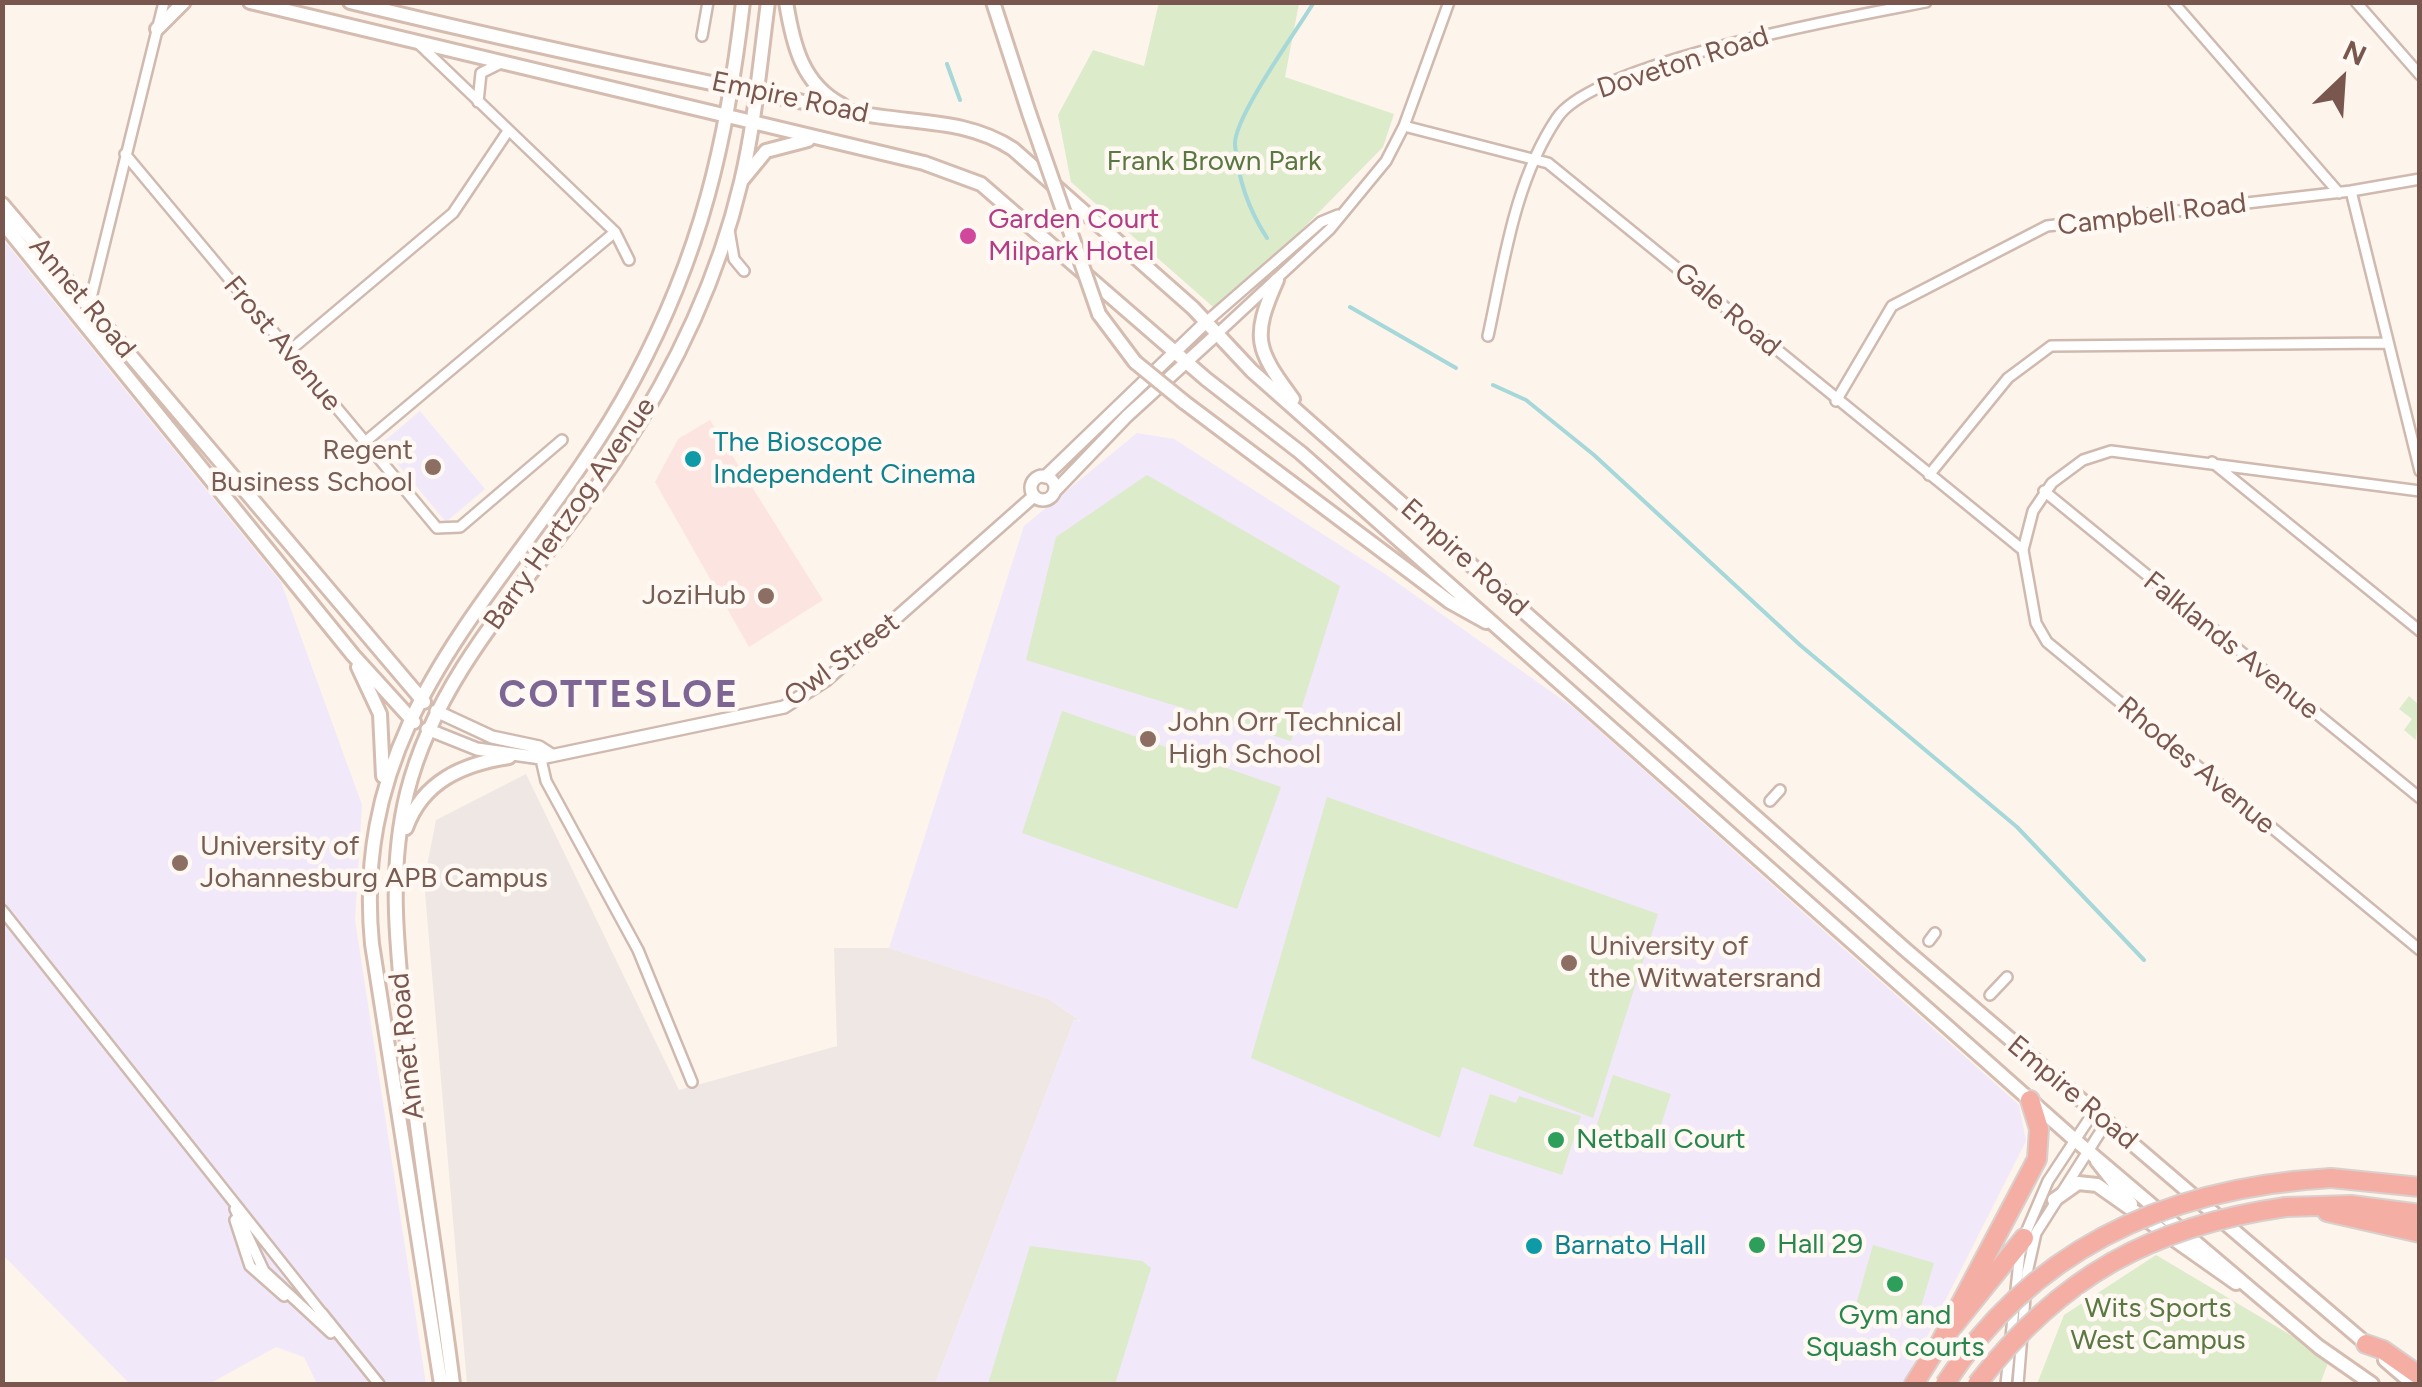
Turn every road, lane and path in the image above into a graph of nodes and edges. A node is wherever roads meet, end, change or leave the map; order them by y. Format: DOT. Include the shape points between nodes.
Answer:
graph roads {
  1 [pos="164,2"];
  2 [pos="184,2"];
  3 [pos="250,2"];
  4 [pos="350,2"];
  5 [pos="708,2"];
  6 [pos="743,2"];
  7 [pos="768,2"];
  8 [pos="786,2"];
  9 [pos="994,2"];
  10 [pos="1449,2"];
  11 [pos="1926,2"];
  12 [pos="2173,2"];
  13 [pos="2356,2"];
  14 [pos="382,6"];
  15 [pos="157,30"];
  16 [pos="702,36"];
  17 [pos="417,42"];
  18 [pos="505,62"];
  19 [pos="2420,75"];
  20 [pos="730,85"];
  21 [pos="756,90"];
  22 [pos="478,102"];
  23 [pos="856,113"];
  24 [pos="726,116"];
  25 [pos="753,122"];
  26 [pos="1404,126"];
  27 [pos="508,131"];
  28 [pos="820,139"];
  29 [pos="126,154"];
  30 [pos="1534,157"];
  31 [pos="2420,178"];
  32 [pos="741,182"];
  33 [pos="2345,192"];
  34 [pos="2,204"];
  35 [pos="1338,215"];
  36 [pos="2,222"];
  37 [pos="728,228"];
  38 [pos="615,232"];
  39 [pos="629,260"];
  40 [pos="744,271"];
  41 [pos="1277,280"];
  42 [pos="85,312"];
  43 [pos="1206,322"];
  44 [pos="1217,334"];
  45 [pos="1488,336"];
  46 [pos="2387,343"];
  47 [pos="288,352"];
  48 [pos="1176,352"];
  49 [pos="1188,362"];
  50 [pos="1836,402"];
  51 [pos="1308,418"];
  52 [pos="562,440"];
  53 [pos="365,442"];
  54 [pos="2212,462"];
  55 [pos="2420,471"];
  56 [pos="1929,475"];
  57 [pos="1045,476"];
  58 [pos="1054,491"];
  59 [pos="2044,491"];
  60 [pos="2420,491"];
  61 [pos="1034,496"];
  62 [pos="2023,550"];
  63 [pos="1494,623"];
  64 [pos="2420,631"];
  65 [pos="352,655"];
  66 [pos="419,698"];
  67 [pos="436,711"];
  68 [pos="410,719"];
  69 [pos="427,729"];
  70 [pos="543,753"];
  71 [pos="509,756"];
  72 [pos="1780,790"];
  73 [pos="2420,798"];
  74 [pos="381,799"];
  75 [pos="1770,802"];
  76 [pos="396,854"];
  77 [pos="2,910"];
  78 [pos="2420,950"];
  79 [pos="2007,977"];
  80 [pos="1990,995"];
  81 [pos="692,1082"];
  82 [pos="2030,1100"];
  83 [pos="2093,1113"];
  84 [pos="2106,1123"];
  85 [pos="2075,1140"];
  86 [pos="2093,1154"];
  87 [pos="2417,1186"];
  88 [pos="231,1198"];
  89 [pos="2054,1200"];
  90 [pos="2295,1207"];
  91 [pos="2420,1214"];
  92 [pos="2154,1227"];
  93 [pos="2420,1233"];
  94 [pos="2024,1238"];
  95 [pos="436,1250"];
  96 [pos="420,1252"];
  97 [pos="2298,1330"];
  98 [pos="1941,1341"];
  99 [pos="2366,1344"];
  100 [pos="442,1346"];
  101 [pos="2420,1376"];
  102 [pos="371,1384"];
  103 [pos="379,1384"];
  104 [pos="441,1384"];
  105 [pos="453,1384"];
  106 [pos="1914,1384"];
  107 [pos="1946,1384"];
  108 [pos="1977,1384"];
  109 [pos="2006,1384"];
  110 [pos="2018,1384"];
  111 [pos="2372,1384"];
  112 [pos="2413,1384"];
  1 -- 15 [label="street"];
  2 -- 15 [label="main road"];
  3 -- 17 [label="main road, Empire Road"];
  4 -- 14 [label="main road, Empire Road"];
  5 -- 16 [label="street"];
  6 -- 20 [label="main road, Barry Hertzog Avenue"];
  7 -- 21 [label="main road, Barry Hertzog Avenue"];
  8 -- 23 [label="main road" via="810,78"];
  9 -- 63 [label="main road, bridge" via="1099,314 1135,362 1450,602"];
  10 -- 26 [label="street"];
  11 -- 30 [label="street, Doveton Road" via="1741,40 1600,87 1565,108"];
  12 -- 33 [label="street"];
  13 -- 19 [label="street"];
  14 -- 20 [label="main road, Empire Road"];
  15 -- 29 [label="street"];
  17 -- 18 [label="main road, Empire Road"];
  17 -- 22 [label="street"];
  18 -- 22 [label="street" via="481,73"];
  18 -- 24 [label="main road, Empire Road"];
  20 -- 21 [label="main road, Empire Road"];
  20 -- 24 [label="main road, Barry Hertzog Avenue"];
  21 -- 23 [label="main road, Empire Road"];
  21 -- 25 [label="main road, Barry Hertzog Avenue"];
  22 -- 27 [label="street"];
  23 -- 43 [label="main road, Empire Road" via="952,124 997,138"];
  24 -- 25 [label="main road, Empire Road"];
  24 -- 66 [label="main road, Barry Hertzog Avenue" via="716,180 694,247 634,380"];
  25 -- 28 [label="main road, Empire Road"];
  25 -- 32 [label="main road, Barry Hertzog Avenue"];
  26 -- 30 [label="street, Gale Road"];
  26 -- 35 [label="street" via="1386,160"];
  27 -- 38 [label="street"];
  27 -- 47 [label="street" via="453,212"];
  28 -- 32 [label="main road" via="766,151"];
  28 -- 48 [label="main road, Empire Road" via="975,180"];
  29 -- 42 [label="street"];
  29 -- 47 [label="street, Frost Avenue"];
  30 -- 45 [label="street, Doveton Road"];
  30 -- 50 [label="street, Gale Road"];
  31 -- 33 [label="street, Campbell Road"];
  32 -- 37 [label="main road, Barry Hertzog Avenue"];
  33 -- 46 [label="street"];
  33 -- 50 [label="street, Campbell Road" via="2047,226 1892,306"];
  34 -- 42 [label="main road, Annet Road"];
  35 -- 41 [label="street"];
  35 -- 43 [label="street" via="1321,222"];
  36 -- 42 [label="main road, Annet Road"];
  37 -- 40 [label="street" via="734,259"];
  37 -- 67 [label="main road, Barry Hertzog Avenue" via="674,363 619,455"];
  38 -- 39 [label="street"];
  38 -- 53 [label="street"];
  41 -- 44 [label="street"];
  41 -- 51 [label="main road" via="1261,318 1259,346"];
  42 -- 65 [label="main road, Annet Road"];
  42 -- 66 [label="main road, Annet Road"];
  43 -- 44 [label="main road, Empire Road"];
  43 -- 48 [label="street"];
  44 -- 49 [label="street"];
  44 -- 51 [label="main road, Empire Road"];
  46 -- 55 [label="street"];
  46 -- 56 [label="street" via="2051,346 2008,378"];
  47 -- 53 [label="street, Frost Avenue"];
  48 -- 49 [label="main road, Empire Road"];
  48 -- 57 [label="street"];
  49 -- 58 [label="street"];
  49 -- 63 [label="main road, Empire Road"];
  50 -- 56 [label="street, Gale Road"];
  51 -- 83 [label="main road, Empire Road"];
  52 -- 53 [label="street, Frost Avenue" via="460,526 443,531"];
  54 -- 59 [label="street" via="2111,452 2083,460"];
  54 -- 60 [label="street"];
  54 -- 64 [label="street"];
  56 -- 62 [label="street, Gale Road"];
  57 -- 58 [label="street"];
  57 -- 61 [label="street" via="1033,483"];
  58 -- 61 [label="street" via="1047,499"];
  59 -- 62 [label="street"];
  59 -- 73 [label="street, Falklands Avenue"];
  61 -- 70 [label="street, Owl Street" via="803,698 745,718"];
  62 -- 78 [label="street, Rhodes Avenue" via="2036,622 2047,642"];
  63 -- 82 [label="main road, Empire Road"];
  65 -- 68 [label="main road, Annet Road"];
  65 -- 74 [label="main road" via="380,714"];
  66 -- 67 [label="main road, Annet Road"];
  66 -- 68 [label="main road, Barry Hertzog Avenue"];
  67 -- 69 [label="main road, Barry Hertzog Avenue"];
  67 -- 70 [label="street, Owl Street"];
  68 -- 69 [label="main road, Annet Road"];
  68 -- 74 [label="main road, Annet Road"];
  69 -- 71 [label="street, Owl Street"];
  69 -- 76 [label="main road, Annet Road"];
  70 -- 71 [label="street, Owl Street"];
  70 -- 81 [label="street" via="546,781 638,950"];
  71 -- 76 [label="main road" via="464,767 434,786 410,815"];
  72 -- 75 [label="street"];
  74 -- 96 [label="main road, Annet Road" via="370,931"];
  76 -- 95 [label="main road, Annet Road" via="396,935"];
  77 -- 88 [label="street"];
  79 -- 80 [label="street"];
  82 -- 85 [label="main road, Empire Road"];
  82 -- 98 [label="highway" via="2039,1129 2037,1160"];
  83 -- 84 [label="main road, Empire Road"];
  83 -- 85 [label="street"];
  84 -- 86 [label="street"];
  84 -- 99 [label="main road, Empire Road"];
  85 -- 86 [label="main road, Empire Road"];
  85 -- 94 [label="street" via="2048,1181"];
  86 -- 89 [label="street"];
  86 -- 92 [label="main road"];
  86 -- 97 [label="main road, Empire Road"];
  87 -- 107 [label="highway, bridge" via="2331,1178 2210,1193 2131,1222 2027,1290"];
  88 -- 102 [label="street" via="258,1262 327,1329"];
  88 -- 103 [label="street" via="278,1266"];
  89 -- 92 [label="main road" via="2069,1187 2090,1183"];
  89 -- 110 [label="street" via="2029,1259"];
  90 -- 91 [label="highway" via="2351,1205"];
  90 -- 93 [label="highway"];
  90 -- 108 [label="highway, bridge" via="2200,1222 2116,1259 2027,1325"];
  92 -- 97 [label="main road"];
  94 -- 98 [label="highway"];
  94 -- 109 [label="street" via="2014,1276"];
  95 -- 96 [label="main road"];
  95 -- 100 [label="main road, Annet Road"];
  96 -- 100 [label="main road, Annet Road"];
  97 -- 111 [label="main road, Empire Road"];
  98 -- 106 [label="highway"];
  99 -- 101 [label="highway"];
  99 -- 112 [label="main road, Empire Road"];
  100 -- 104 [label="main road, Annet Road"];
  100 -- 105 [label="main road, Annet Road"];
}
